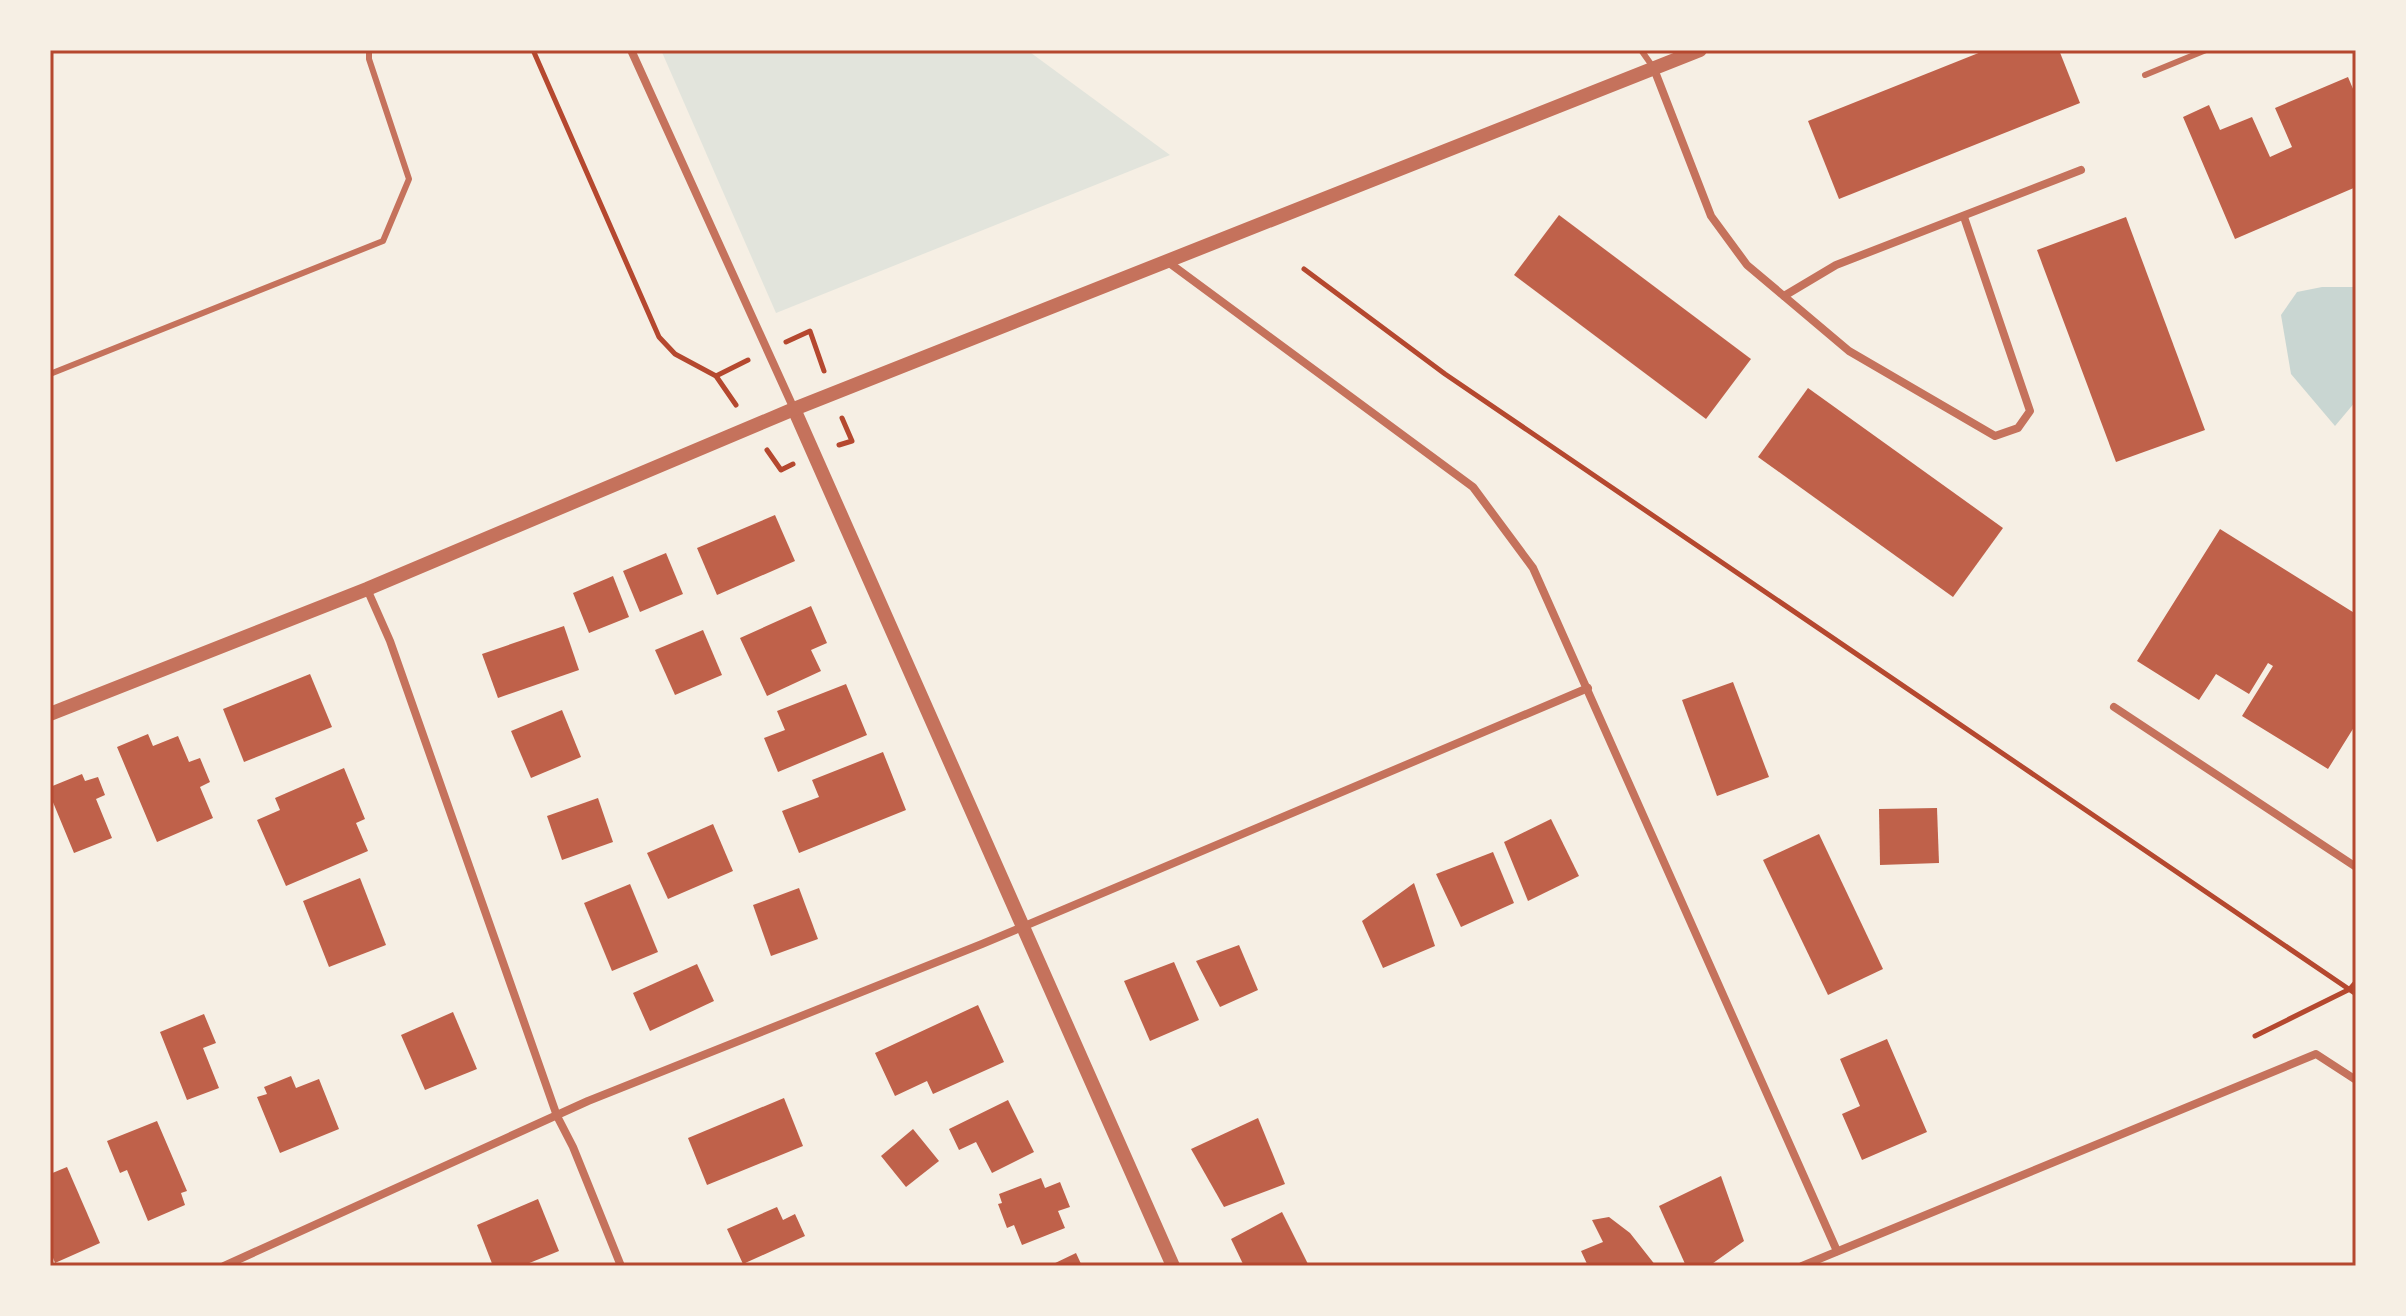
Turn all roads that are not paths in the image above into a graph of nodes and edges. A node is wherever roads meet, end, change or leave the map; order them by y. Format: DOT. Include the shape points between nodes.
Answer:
graph roads {
  1 [pos="369,50"];
  2 [pos="631,50"];
  3 [pos="1641,50"];
  4 [pos="1700,50"];
  5 [pos="2206,50"];
  6 [pos="1654,69"];
  7 [pos="2145,75"];
  8 [pos="2081,170"];
  9 [pos="1964,217"];
  10 [pos="1168,262"];
  11 [pos="1784,296"];
  12 [pos="50,374"];
  13 [pos="794,409"];
  14 [pos="367,589"];
  15 [pos="1588,688"];
  16 [pos="2114,707"];
  17 [pos="50,714"];
  18 [pos="2356,867"];
  19 [pos="1022,926"];
  20 [pos="2356,1080"];
  21 [pos="557,1116"];
  22 [pos="1837,1251"];
  23 [pos="224,1266"];
  24 [pos="621,1266"];
  25 [pos="1173,1266"];
  26 [pos="1802,1266"];
  1 -- 12 [label="lane" via="409,179 383,241"];
  2 -- 13 [label="street"];
  3 -- 6 [label="lane"];
  4 -- 6 [label="street"];
  5 -- 7 [label="lane"];
  6 -- 10 [label="street"];
  6 -- 11 [label="street" via="1711,216 1747,265"];
  8 -- 9 [label="street"];
  9 -- 11 [label="street" via="1836,265"];
  9 -- 11 [label="street" via="2030,411 2018,428 1995,436 1849,351"];
  10 -- 13 [label="street"];
  10 -- 15 [label="street" via="1473,487 1533,568"];
  13 -- 14 [label="street"];
  13 -- 19 [label="street"];
  14 -- 17 [label="street"];
  14 -- 21 [label="street" via="390,641"];
  15 -- 19 [label="street"];
  15 -- 22 [label="street"];
  16 -- 18 [label="street"];
  19 -- 21 [label="street"];
  19 -- 25 [label="street"];
  20 -- 22 [label="street" via="2316,1054"];
  21 -- 23 [label="street"];
  21 -- 24 [label="street"];
  22 -- 26 [label="street"];
}
